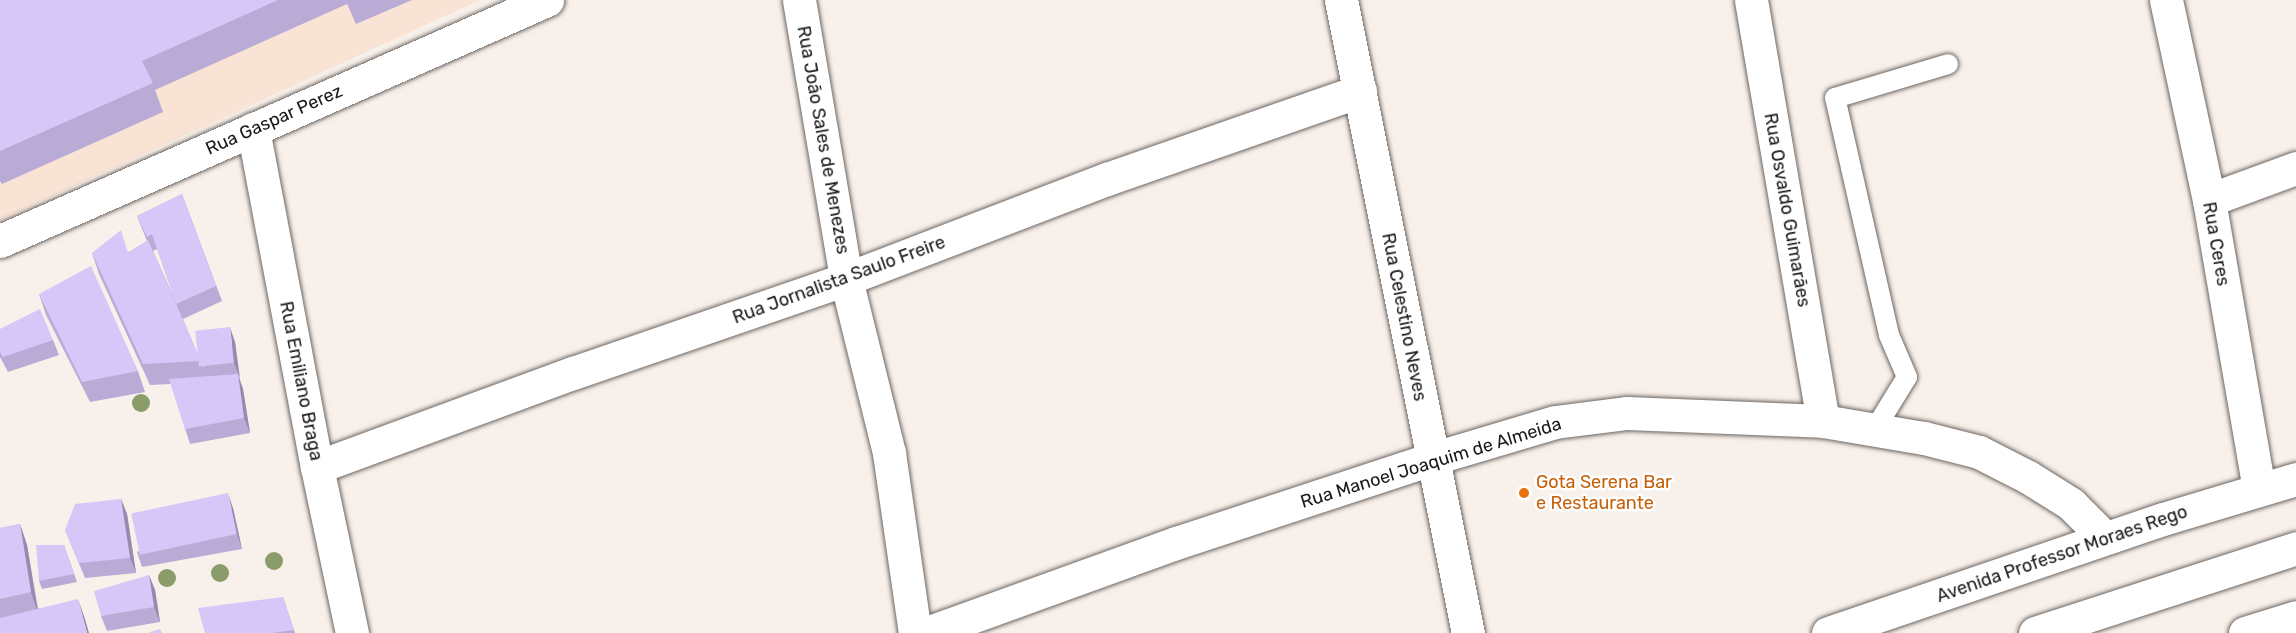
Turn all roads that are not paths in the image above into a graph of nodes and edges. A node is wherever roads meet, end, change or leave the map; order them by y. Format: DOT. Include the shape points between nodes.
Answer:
graph roads {
  1 [pos="547,0"];
  2 [pos="799,0"];
  3 [pos="1341,0"];
  4 [pos="1751,0"];
  5 [pos="2166,0"];
  6 [pos="1948,64"];
  7 [pos="1360,91"];
  8 [pos="253,129"];
  9 [pos="2296,168"];
  10 [pos="2209,200"];
  11 [pos="0,241"];
  12 [pos="846,279"];
  13 [pos="1822,421"];
  14 [pos="1875,429"];
  15 [pos="1431,459"];
  16 [pos="317,467"];
  17 [pos="2296,479"];
  18 [pos="2259,490"];
  19 [pos="2105,538"];
  20 [pos="2296,548"];
  21 [pos="2296,617"];
  22 [pos="352,633"];
  23 [pos="915,633"];
  24 [pos="927,633"];
  25 [pos="1468,633"];
  26 [pos="1828,633"];
  27 [pos="2035,633"];
  28 [pos="2245,633"];
  1 -- 8 [label="main road, Rua Gaspar Perez"];
  2 -- 12 [label="main road, Rua João Sales de Menezes"];
  3 -- 7 [label="main road, Rua Celestino Neves"];
  4 -- 13 [label="main road, Rua Osvaldo Guimarães"];
  5 -- 10 [label="main road, Rua Ceres"];
  6 -- 14 [label="lane" via="1835,98 1889,335 1907,377"];
  7 -- 12 [label="main road, Rua Jornalista Saulo Freire" via="1107,179"];
  7 -- 15 [label="main road, Rua Celestino Neves"];
  8 -- 11 [label="main road, Rua Gaspar Perez"];
  8 -- 16 [label="main road, Rua Emiliano Braga"];
  9 -- 10 [label="main road"];
  10 -- 18 [label="main road, Rua Ceres"];
  12 -- 16 [label="main road, Rua Jornalista Saulo Freire"];
  12 -- 23 [label="main road, Rua João Sales de Menezes" via="889,453"];
  13 -- 14 [label="main road, Rua Manoel Joaquim de Almeida"];
  13 -- 15 [label="main road, Rua Manoel Joaquim de Almeida" via="1627,414 1555,422"];
  14 -- 19 [label="main road, Rua Manoel Joaquim de Almeida" via="1979,452 2071,504"];
  15 -- 24 [label="main road, Rua Manoel Joaquim de Almeida" via="1176,543"];
  15 -- 25 [label="main road, Rua Celestino Neves"];
  16 -- 22 [label="main road, Rua Emiliano Braga"];
  17 -- 18 [label="main road, Avenida Professor Moraes Rego"];
  18 -- 19 [label="main road, Avenida Professor Moraes Rego"];
  19 -- 26 [label="main road, Avenida Professor Moraes Rego"];
  20 -- 27 [label="main road"];
  21 -- 28 [label="main road"];
}
